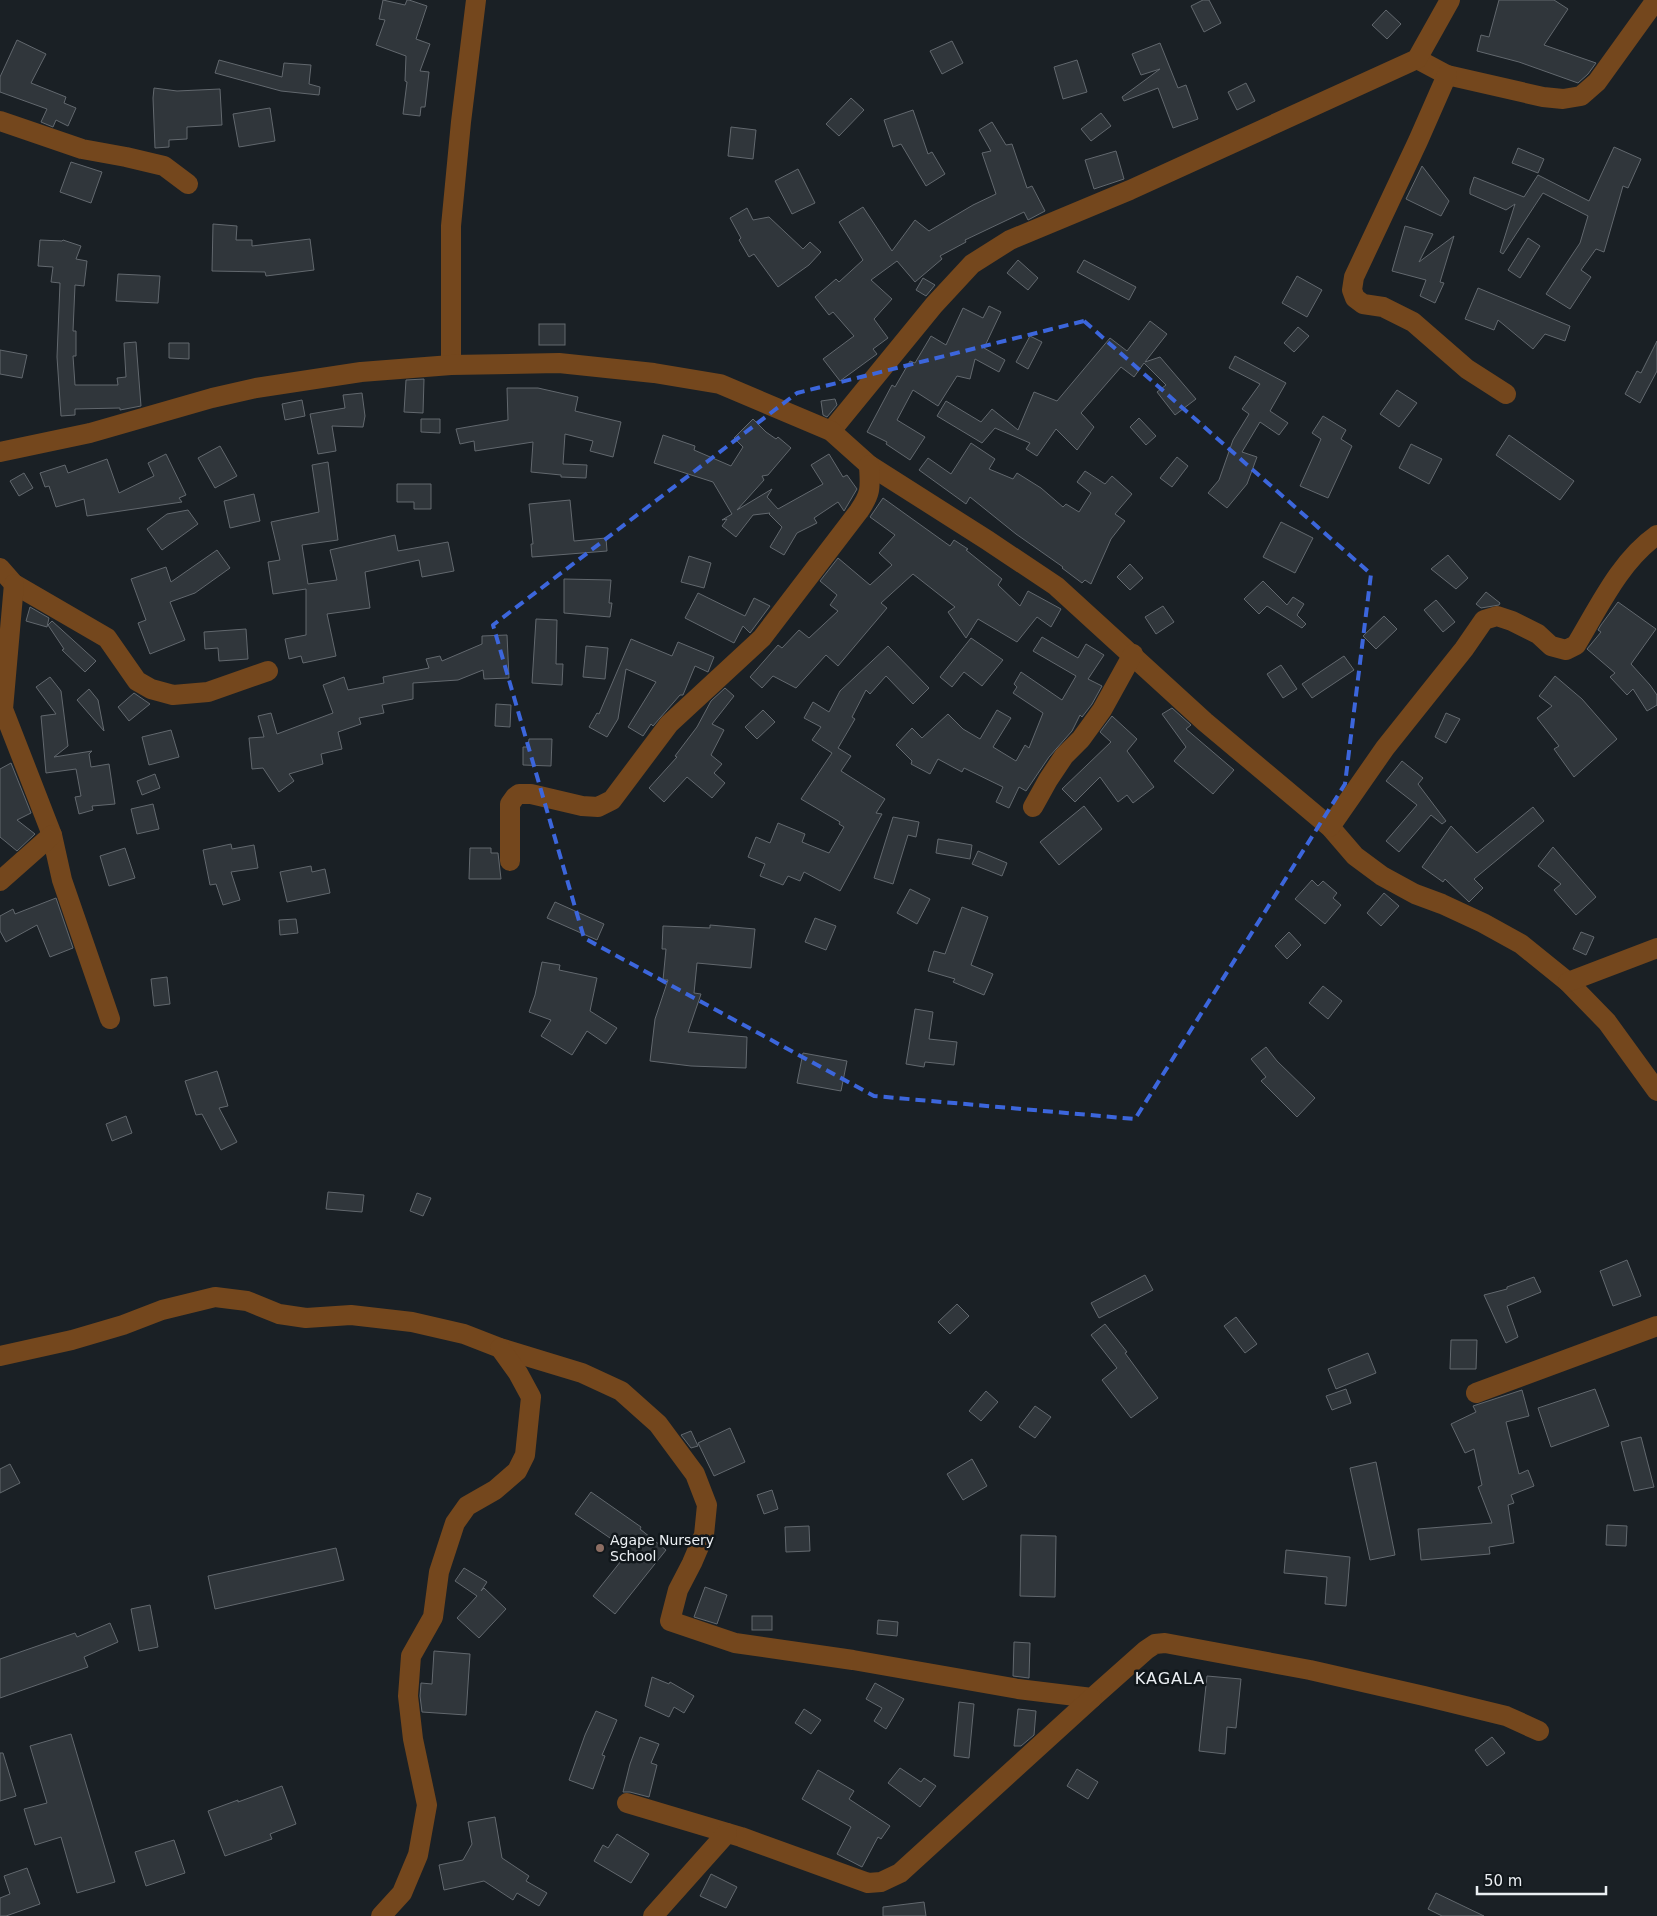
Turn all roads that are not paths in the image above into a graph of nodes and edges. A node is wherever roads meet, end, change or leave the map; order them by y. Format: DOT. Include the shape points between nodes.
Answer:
graph roads {
  1 [pos="476,0"];
  2 [pos="1450,0"];
  3 [pos="1656,0"];
  4 [pos="1417,59"];
  5 [pos="1447,75"];
  6 [pos="0,121"];
  7 [pos="188,184"];
  8 [pos="451,365"];
  9 [pos="1506,394"];
  10 [pos="831,432"];
  11 [pos="0,452"];
  12 [pos="869,465"];
  13 [pos="1657,535"];
  14 [pos="0,568"];
  15 [pos="14,584"];
  16 [pos="1133,654"];
  17 [pos="268,671"];
  18 [pos="1033,807"];
  19 [pos="1330,827"];
  20 [pos="52,835"];
  21 [pos="510,861"];
  22 [pos="0,882"];
  23 [pos="1657,948"];
  24 [pos="1568,982"];
  25 [pos="110,1019"];
  26 [pos="1657,1090"];
  27 [pos="1657,1326"];
  28 [pos="500,1348"];
  29 [pos="0,1356"];
  30 [pos="1476,1393"];
  31 [pos="1092,1698"];
  32 [pos="1539,1731"];
  33 [pos="628,1804"];
  34 [pos="727,1833"];
  35 [pos="381,1916"];
  36 [pos="653,1916"];
  1 -- 8 [label="street" via="451,226"];
  2 -- 4 [label="street"];
  3 -- 5 [label="street" via="1597,82 1580,96 1563,99 1543,97"];
  4 -- 5 [label="street"];
  4 -- 10 [label="street" via="1130,190 1010,240 972,264 934,305"];
  5 -- 9 [label="street" via="1354,277 1352,290 1355,298 1363,304 1383,307 1413,322 1466,369"];
  6 -- 7 [label="street" via="82,149 164,166"];
  8 -- 10 [label="street" via="559,363 720,384"];
  8 -- 11 [label="street" via="360,372 256,388 90,433"];
  10 -- 12 [label="street"];
  12 -- 16 [label="street" via="1056,586"];
  12 -- 21 [label="street" via="869,497 860,511 762,638 668,724 612,800 598,807 531,794 515,797 510,804"];
  13 -- 19 [label="street" via="1644,544 1625,568 1576,645 1566,650 1551,646 1538,634 1512,620 1497,616 1484,620 1385,748"];
  14 -- 15 [label="street"];
  15 -- 17 [label="street" via="106,638 137,681 150,689 173,696 208,692"];
  15 -- 20 [label="street" via="4,709"];
  16 -- 18 [label="street" via="1102,710 1059,764"];
  16 -- 19 [label="street" via="1205,722"];
  19 -- 24 [label="street" via="1354,856 1382,876 1521,944"];
  20 -- 22 [label="street"];
  20 -- 25 [label="street" via="62,880"];
  23 -- 24 [label="street"];
  24 -- 26 [label="street" via="1607,1022"];
  27 -- 30 [label="street"];
  28 -- 29 [label="street" via="464,1334 412,1322 351,1315 306,1318 279,1314 247,1301 216,1297 162,1310 72,1340"];
  28 -- 31 [label="street" via="582,1374 621,1391 658,1424 695,1474 707,1505 704,1535 678,1590 670,1621 735,1642 1018,1689"];
  28 -- 35 [label="street" via="531,1397 525,1455 517,1471 495,1490 467,1506 456,1523 439,1572 433,1617 411,1656 408,1696 413,1739 428,1805 418,1855 402,1893"];
  31 -- 32 [label="street" via="1146,1650 1155,1644 1165,1643 1310,1670 1405,1692 1506,1716"];
  31 -- 34 [label="street" via="900,1873 881,1882 868,1883"];
  33 -- 34 [label="street"];
  34 -- 36 [label="street"];
}
